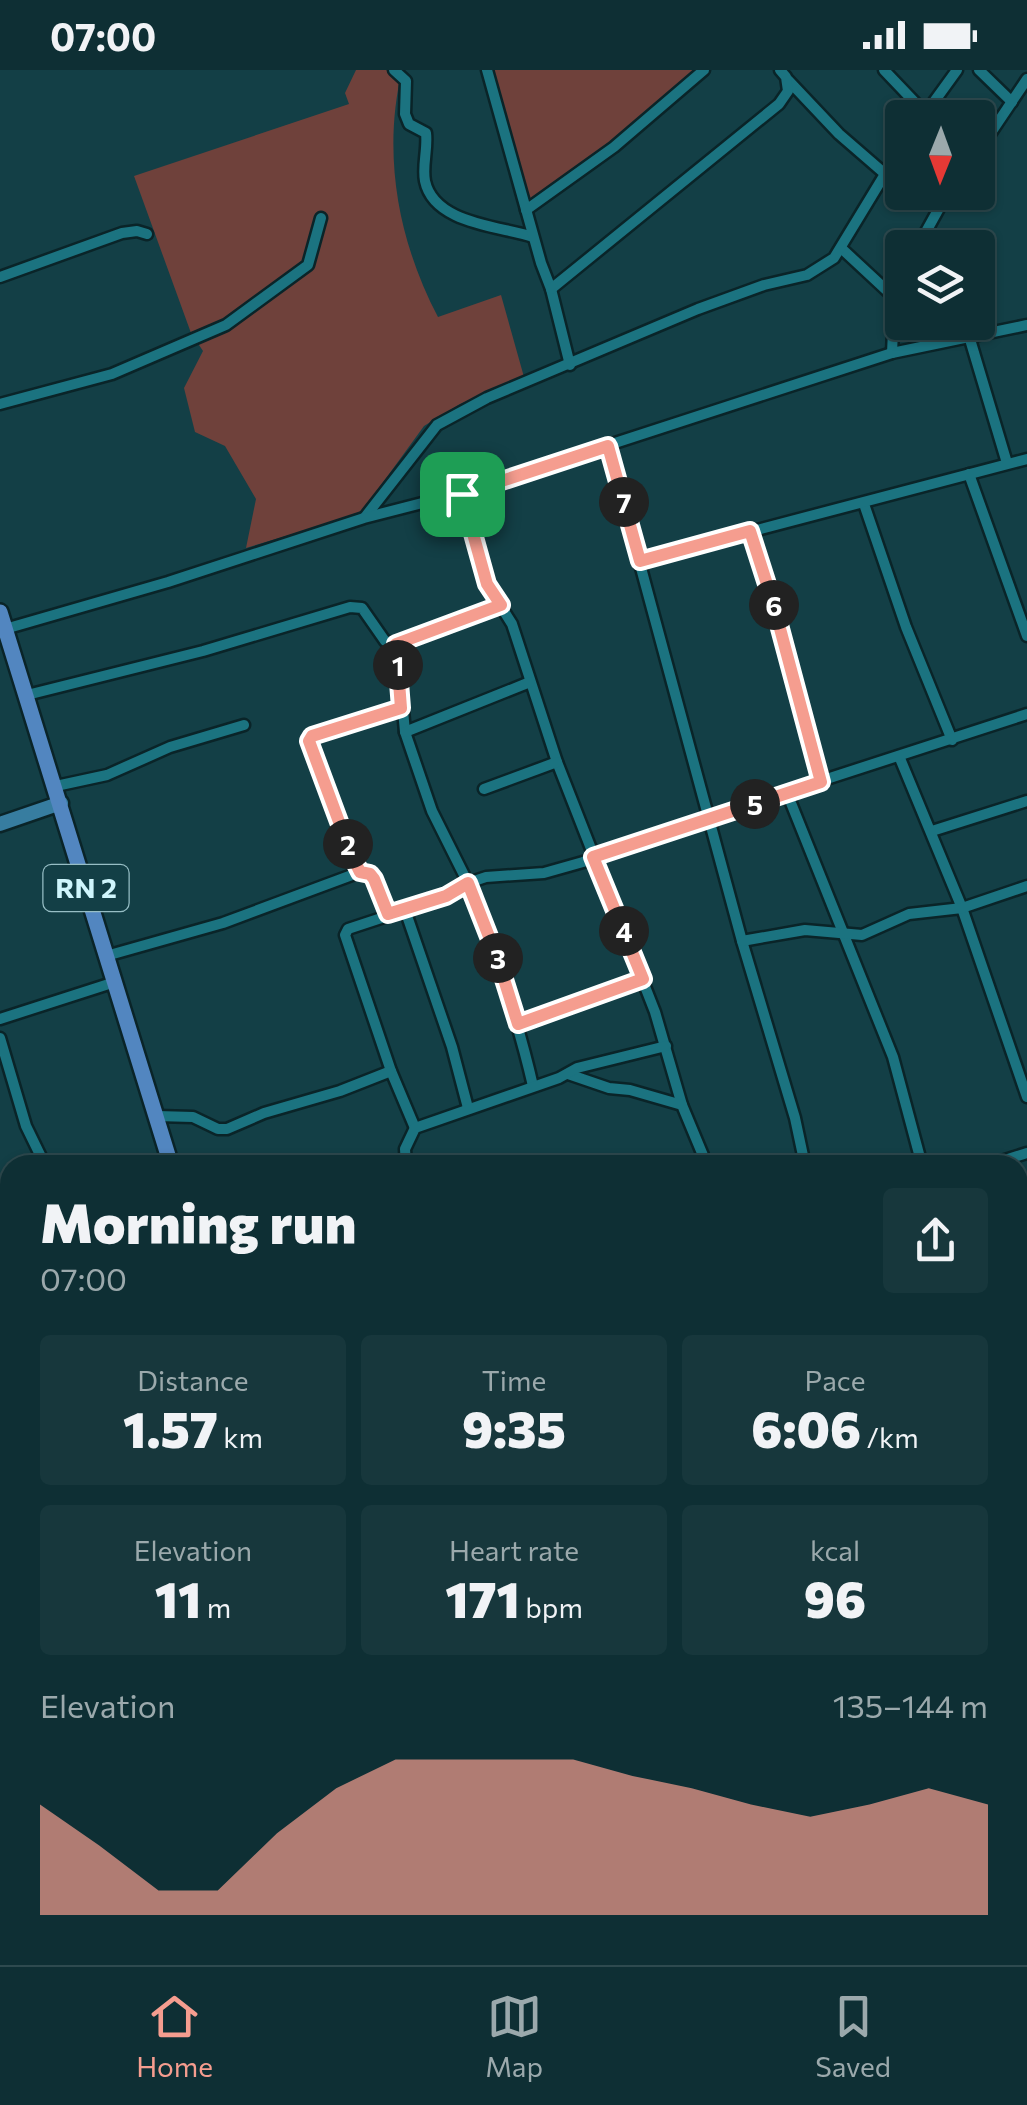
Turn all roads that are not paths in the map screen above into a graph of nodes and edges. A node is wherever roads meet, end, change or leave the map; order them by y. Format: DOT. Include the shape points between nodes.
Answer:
graph roads {
  1 [pos="394,70"];
  2 [pos="487,70"];
  3 [pos="704,70"];
  4 [pos="884,70"];
  5 [pos="957,70"];
  6 [pos="979,70"];
  7 [pos="783,74"];
  8 [pos="1027,78"];
  9 [pos="911,100"];
  10 [pos="935,100"];
  11 [pos="1012,102"];
  12 [pos="995,127"];
  13 [pos="884,173"];
  14 [pos="526,210"];
  15 [pos="321,218"];
  16 [pos="148,234"];
  17 [pos="534,237"];
  18 [pos="841,248"];
  19 [pos="0,277"];
  20 [pos="552,289"];
  21 [pos="885,289"];
  22 [pos="1027,325"];
  23 [pos="995,331"];
  24 [pos="892,340"];
  25 [pos="951,340"];
  26 [pos="970,340"];
  27 [pos="892,353"];
  28 [pos="570,364"];
  29 [pos="0,404"];
  30 [pos="608,446"];
  31 [pos="1027,458"];
  32 [pos="1007,463"];
  33 [pos="969,474"];
  34 [pos="462,494"];
  35 [pos="864,504"];
  36 [pos="364,518"];
  37 [pos="750,531"];
  38 [pos="640,561"];
  39 [pos="501,605"];
  40 [pos="2,618"];
  41 [pos="1027,636"];
  42 [pos="396,644"];
  43 [pos="530,682"];
  44 [pos="26,694"];
  45 [pos="401,708"];
  46 [pos="1027,714"];
  47 [pos="244,726"];
  48 [pos="406,732"];
  49 [pos="952,740"];
  50 [pos="899,756"];
  51 [pos="557,762"];
  52 [pos="821,782"];
  53 [pos="56,786"];
  54 [pos="484,789"];
  55 [pos="788,793"];
  56 [pos="1027,801"];
  57 [pos="61,803"];
  58 [pos="709,819"];
  59 [pos="0,824"];
  60 [pos="932,831"];
  61 [pos="593,857"];
  62 [pos="360,872"];
  63 [pos="468,883"];
  64 [pos="1027,886"];
  65 [pos="962,908"];
  66 [pos="405,910"];
  67 [pos="388,914"];
  68 [pos="844,932"];
  69 [pos="742,941"];
  70 [pos="106,956"];
  71 [pos="643,979"];
  72 [pos="115,982"];
  73 [pos="0,1019"];
  74 [pos="518,1024"];
  75 [pos="0,1038"];
  76 [pos="666,1046"];
  77 [pos="392,1071"];
  78 [pos="568,1074"];
  79 [pos="533,1086"];
  80 [pos="1027,1097"];
  81 [pos="682,1105"];
  82 [pos="468,1108"];
  83 [pos="157,1116"];
  84 [pos="415,1128"];
  85 [pos="40,1155"];
  86 [pos="166,1155"];
  87 [pos="406,1155"];
  88 [pos="704,1155"];
  89 [pos="802,1155"];
  90 [pos="919,1155"];
  1 -- 17 [label="street" via="406,80 409,124 426,134 424,179 431,197 473,222"];
  2 -- 14 [label="street"];
  3 -- 14 [label="street"];
  4 -- 9 [label="street"];
  5 -- 10 [label="street"];
  6 -- 11 [label="street"];
  7 -- 13 [label="street"];
  7 -- 20 [label="street" via="788,91 778,104"];
  8 -- 11 [label="street"];
  11 -- 12 [label="street"];
  13 -- 18 [label="street"];
  14 -- 17 [label="street"];
  15 -- 29 [label="street" via="308,265 226,326 112,374"];
  16 -- 19 [label="street" via="122,233"];
  17 -- 20 [label="street"];
  18 -- 21 [label="street"];
  18 -- 28 [label="street" via="807,274 698,309"];
  20 -- 28 [label="street"];
  22 -- 23 [label="street"];
  24 -- 27 [label="street"];
  25 -- 27 [label="street"];
  26 -- 32 [label="street"];
  27 -- 30 [label="street"];
  28 -- 36 [label="street" via="437,425"];
  30 -- 34 [label="street"];
  30 -- 38 [label="street"];
  31 -- 32 [label="street"];
  32 -- 33 [label="street"];
  33 -- 35 [label="street"];
  33 -- 41 [label="street"];
  34 -- 36 [label="street"];
  34 -- 39 [label="street" via="487,584"];
  35 -- 37 [label="street"];
  35 -- 49 [label="street"];
  36 -- 40 [label="street" via="168,582"];
  37 -- 38 [label="street"];
  37 -- 52 [label="street"];
  38 -- 58 [label="street"];
  39 -- 42 [label="street"];
  39 -- 43 [label="street"];
  40 -- 44 [label="main road, RN 2"];
  42 -- 44 [label="street" via="385,641 362,608 350,607 203,652"];
  42 -- 45 [label="street"];
  43 -- 48 [label="street"];
  43 -- 51 [label="street"];
  44 -- 53 [label="main road, RN 2"];
  45 -- 48 [label="street"];
  45 -- 62 [label="street" via="309,741"];
  46 -- 49 [label="street"];
  47 -- 53 [label="street" via="170,747 107,775"];
  48 -- 63 [label="street" via="432,811"];
  49 -- 50 [label="street"];
  50 -- 52 [label="street"];
  50 -- 60 [label="street"];
  51 -- 54 [label="street"];
  51 -- 61 [label="street"];
  52 -- 55 [label="street"];
  53 -- 57 [label="main road, RN 2"];
  55 -- 58 [label="street"];
  55 -- 68 [label="street"];
  56 -- 60 [label="street"];
  57 -- 59 [label="street"];
  57 -- 70 [label="main road, RN 2"];
  58 -- 61 [label="street"];
  58 -- 69 [label="street"];
  60 -- 65 [label="street"];
  61 -- 63 [label="street" via="544,873"];
  61 -- 71 [label="street"];
  62 -- 67 [label="street" via="374,879"];
  62 -- 70 [label="street" via="223,923"];
  63 -- 66 [label="street"];
  63 -- 74 [label="street"];
  64 -- 65 [label="street"];
  65 -- 68 [label="street" via="909,914 862,934"];
  65 -- 80 [label="street"];
  66 -- 67 [label="street"];
  66 -- 82 [label="street"];
  67 -- 77 [label="street" via="345,931"];
  68 -- 69 [label="street" via="806,930"];
  68 -- 90 [label="street" via="892,1057"];
  69 -- 89 [label="street"];
  70 -- 72 [label="main road, RN 2"];
  71 -- 74 [label="street"];
  71 -- 76 [label="street"];
  72 -- 73 [label="street"];
  72 -- 83 [label="main road, RN 2"];
  74 -- 79 [label="street"];
  75 -- 85 [label="street"];
  76 -- 78 [label="street"];
  76 -- 81 [label="street"];
  77 -- 83 [label="street" via="227,1129 193,1117"];
  77 -- 84 [label="street"];
  78 -- 79 [label="street"];
  78 -- 81 [label="street"];
  79 -- 82 [label="street"];
  81 -- 88 [label="street"];
  82 -- 84 [label="street"];
  83 -- 86 [label="main road, RN 2"];
  84 -- 87 [label="street"];
}
